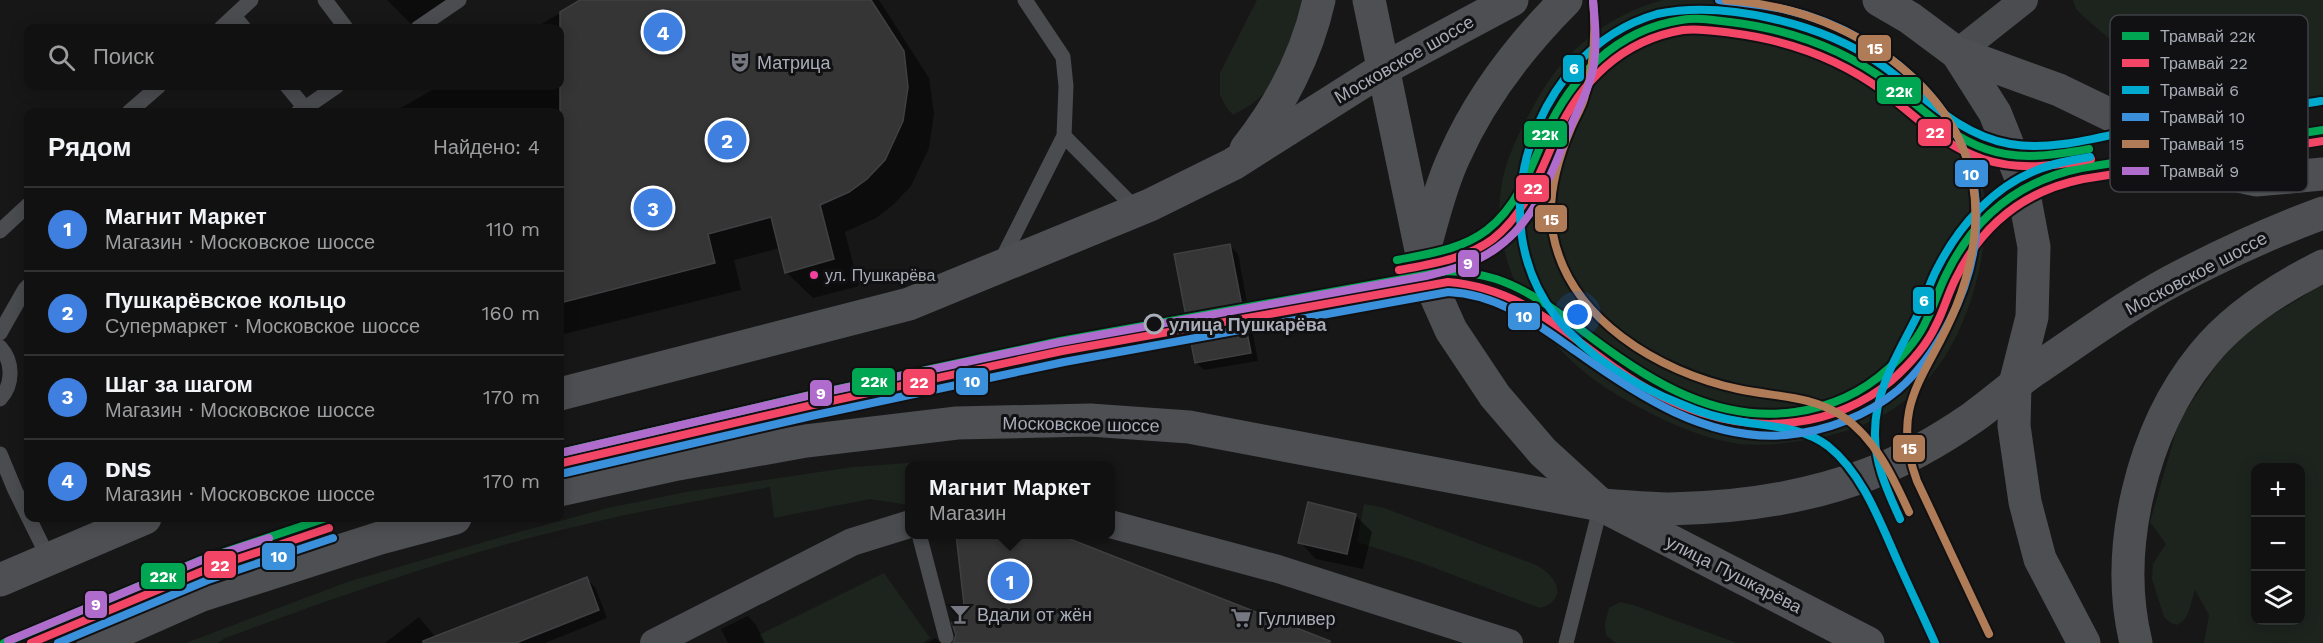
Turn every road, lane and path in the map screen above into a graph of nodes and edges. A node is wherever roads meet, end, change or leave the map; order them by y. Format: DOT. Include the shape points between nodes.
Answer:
graph roads {
  1 [pos="251,0"];
  2 [pos="325,0"];
  3 [pos="459,0"];
  4 [pos="1025,0"];
  5 [pos="1319,0"];
  6 [pos="1369,0"];
  7 [pos="1512,0"];
  8 [pos="1566,0"];
  9 [pos="1879,0"];
  10 [pos="2024,0"];
  11 [pos="234,16"];
  12 [pos="225,24"];
  13 [pos="241,24"];
  14 [pos="343,24"];
  15 [pos="424,24"];
  16 [pos="1957,53"];
  17 [pos="1383,69"];
  18 [pos="154,90"];
  19 [pos="289,90"];
  20 [pos="331,90"];
  21 [pos="134,108"];
  22 [pos="300,108"];
  23 [pos="304,108"];
  24 [pos="2110,115"];
  25 [pos="1064,136"];
  26 [pos="1233,164"];
  27 [pos="2323,174"];
  28 [pos="2308,175"];
  29 [pos="24,209"];
  30 [pos="1137,210"];
  31 [pos="2323,213"];
  32 [pos="0,231"];
  33 [pos="1422,255"];
  34 [pos="2323,266"];
  35 [pos="998,267"];
  36 [pos="24,291"];
  37 [pos="0,333"];
  38 [pos="0,347"];
  39 [pos="2015,384"];
  40 [pos="564,393"];
  41 [pos="0,399"];
  42 [pos="0,454"];
  43 [pos="564,489"];
  44 [pos="1601,505"];
  45 [pos="24,508"];
  46 [pos="31,522"];
  47 [pos="135,522"];
  48 [pos="440,522"];
  49 [pos="905,525"];
  50 [pos="1115,525"];
  51 [pos="920,539"];
  52 [pos="48,557"];
  53 [pos="0,579"];
  54 [pos="946,637"];
  55 [pos="93,643"];
  56 [pos="654,643"];
  57 [pos="1509,643"];
  58 [pos="1566,643"];
  59 [pos="1868,643"];
  60 [pos="2084,643"];
  61 [pos="2136,643"];
  1 -- 11 [label="lane"];
  2 -- 14 [label="lane"];
  3 -- 15 [label="lane"];
  4 -- 25 [label="lane" via="1063,57"];
  5 -- 26 [label="main road" via="1301,56 1282,95"];
  6 -- 17 [label="main road"];
  7 -- 17 [label="main road, Московское шоссе"];
  8 -- 33 [label="main road" via="1508,65 1471,122 1440,192"];
  9 -- 16 [label="main road"];
  10 -- 16 [label="street"];
  11 -- 12 [label="lane"];
  11 -- 13 [label="lane"];
  16 -- 24 [label="main road" via="2059,90"];
  16 -- 39 [label="main road" via="1995,113 2021,178 2034,247 2032,317"];
  17 -- 26 [label="main road, Московское шоссе"];
  17 -- 33 [label="main road"];
  18 -- 21 [label="lane"];
  19 -- 22 [label="lane"];
  20 -- 23 [label="lane"];
  25 -- 30 [label="lane"];
  25 -- 35 [label="lane"];
  26 -- 30 [label="main road, Московское шоссе"];
  27 -- 28 [label="main road"];
  29 -- 32 [label="lane"];
  30 -- 35 [label="main road, Московское шоссе"];
  31 -- 39 [label="main road, Московское шоссе" via="2286,226 2169,283"];
  33 -- 44 [label="main road" via="1426,274 1451,330 1495,396 1543,452"];
  34 -- 61 [label="main road" via="2250,309 2203,354 2155,436 2135,499 2128,564"];
  35 -- 40 [label="main road, Московское шоссе" via="909,304"];
  36 -- 37 [label="lane"];
  38 -- 41 [label="lane" via="11,374"];
  39 -- 44 [label="main road, Московское шоссе" via="1929,446 1868,475 1804,493 1729,506 1666,509"];
  39 -- 60 [label="main road" via="2014,426 2034,537 2040,559"];
  42 -- 45 [label="lane"];
  43 -- 44 [label="main road, Московское шоссе" via="806,441 957,423 1090,420 1189,427"];
  44 -- 58 [label="lane"];
  44 -- 59 [label="main road, улица Пушкарёва"];
  46 -- 52 [label="lane"];
  47 -- 52 [label="main road"];
  48 -- 55 [label="main road" via="202,595"];
  49 -- 56 [label="street" via="852,542"];
  50 -- 57 [label="street" via="1278,568"];
  51 -- 54 [label="lane"];
  52 -- 53 [label="main road"];
}
